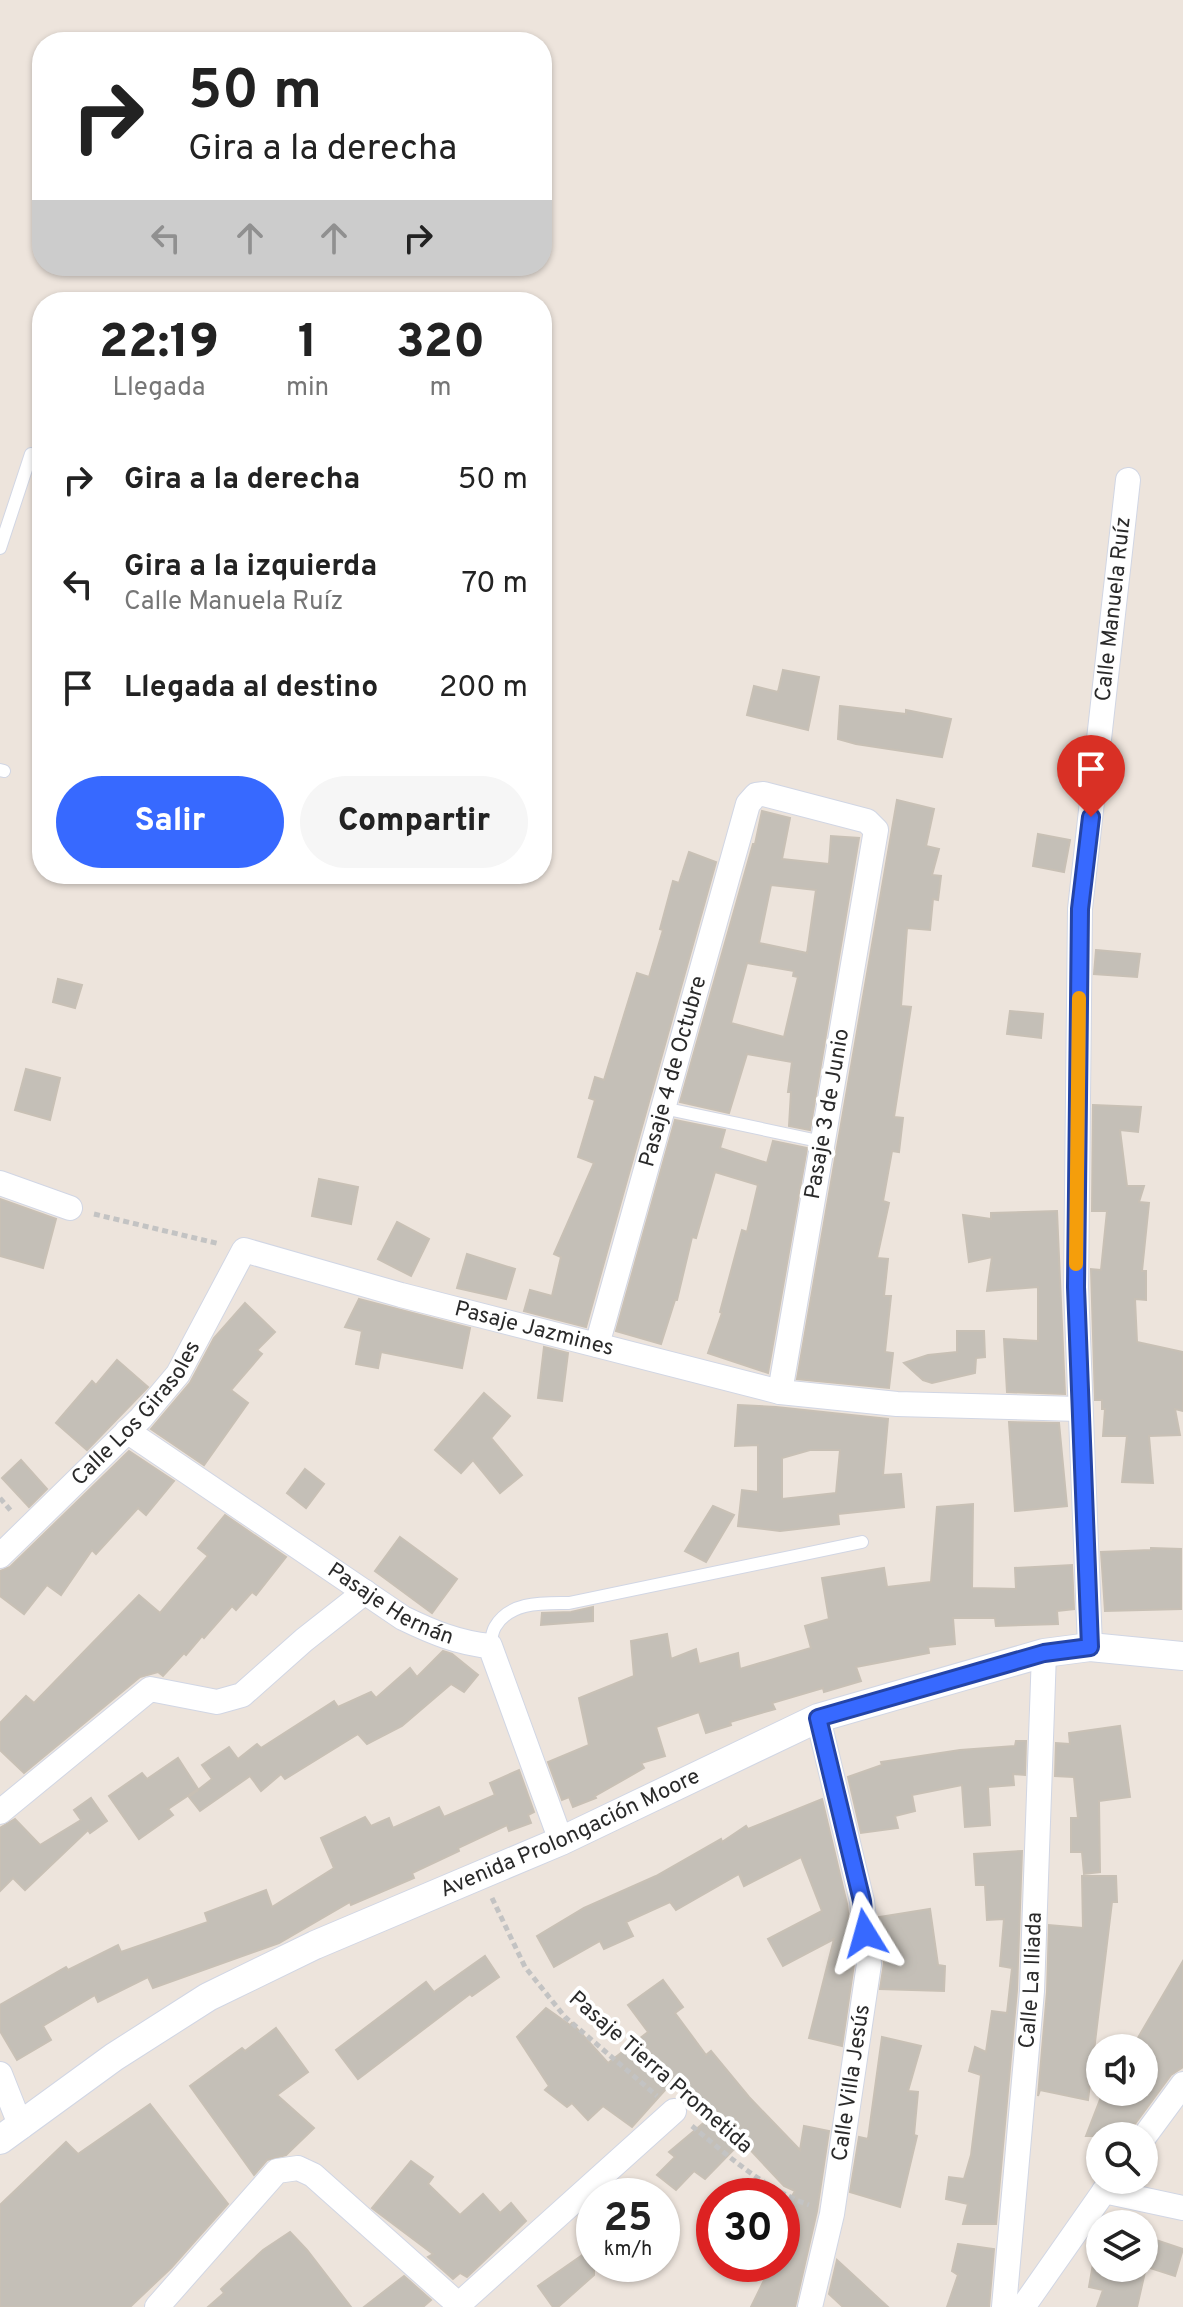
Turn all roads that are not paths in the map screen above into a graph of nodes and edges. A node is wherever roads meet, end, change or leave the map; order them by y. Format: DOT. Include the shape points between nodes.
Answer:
graph roads {
  1 [pos="31,454"];
  2 [pos="1128,480"];
  3 [pos="0,548"];
  4 [pos="751,798"];
  5 [pos="663,1108"];
  6 [pos="823,1142"];
  7 [pos="0,1183"];
  8 [pos="70,1208"];
  9 [pos="244,1250"];
  10 [pos="597,1345"];
  11 [pos="780,1392"];
  12 [pos="1079,1409"];
  13 [pos="127,1431"];
  14 [pos="862,1542"];
  15 [pos="0,1556"];
  16 [pos="365,1592"];
  17 [pos="490,1646"];
  18 [pos="1090,1647"];
  19 [pos="1044,1653"];
  20 [pos="1183,1656"];
  21 [pos="818,1718"];
  22 [pos="0,1812"];
  23 [pos="561,1841"];
  24 [pos="0,2074"];
  25 [pos="1183,2084"];
  26 [pos="674,2111"];
  27 [pos="1155,2122"];
  28 [pos="10,2134"];
  29 [pos="1102,2194"];
  30 [pos="1135,2194"];
  31 [pos="1183,2208"];
  32 [pos="458,2306"];
  33 [pos="157,2307"];
  34 [pos="810,2307"];
  35 [pos="1004,2307"];
  36 [pos="1023,2307"];
  1 -- 3 [label="lane"];
  2 -- 12 [label="street, Calle Manuela Ruíz" via="1080,909"];
  4 -- 5 [label="street, Pasaje 4 de Octubre"];
  4 -- 6 [label="street, Pasaje 3 de Junio" via="764,794 867,821 876,830"];
  5 -- 6 [label="lane"];
  5 -- 10 [label="street, Pasaje 4 de Octubre"];
  6 -- 11 [label="street, Pasaje 3 de Junio"];
  7 -- 8 [label="street"];
  9 -- 10 [label="street, Pasaje Jazmines"];
  9 -- 13 [label="street, Calle Los Girasoles" via="178,1374"];
  10 -- 11 [label="street, Pasaje Jazmines"];
  11 -- 12 [label="street, Pasaje Jazmines" via="897,1404"];
  12 -- 18 [label="street, Calle Manuela Ruíz"];
  13 -- 15 [label="street, Calle Los Girasoles"];
  13 -- 16 [label="street, Pasaje Hernán"];
  14 -- 17 [label="lane" via="569,1603 530,1603 495,1626"];
  16 -- 17 [label="street, Pasaje Hernán" via="438,1635"];
  16 -- 22 [label="street" via="242,1695 217,1702 150,1689"];
  17 -- 23 [label="street"];
  18 -- 19 [label="street, Avenida Prolongación Moore"];
  18 -- 20 [label="street, Avenida Prolongación Moore"];
  19 -- 21 [label="street, Avenida Prolongación Moore"];
  19 -- 35 [label="street, Calle La Iliada" via="1032,1991"];
  21 -- 23 [label="street, Avenida Prolongación Moore"];
  21 -- 34 [label="street, Calle Villa Jesús" via="862,1901 869,1964 832,2214"];
  23 -- 28 [label="street, Avenida Prolongación Moore" via="315,1945 208,1997 114,2057"];
  24 -- 28 [label="street"];
  25 -- 27 [label="street"];
  26 -- 32 [label="street"];
  29 -- 36 [label="street"];
  30 -- 31 [label="street"];
  32 -- 33 [label="street" via="313,2175 298,2168 277,2171"];
}
